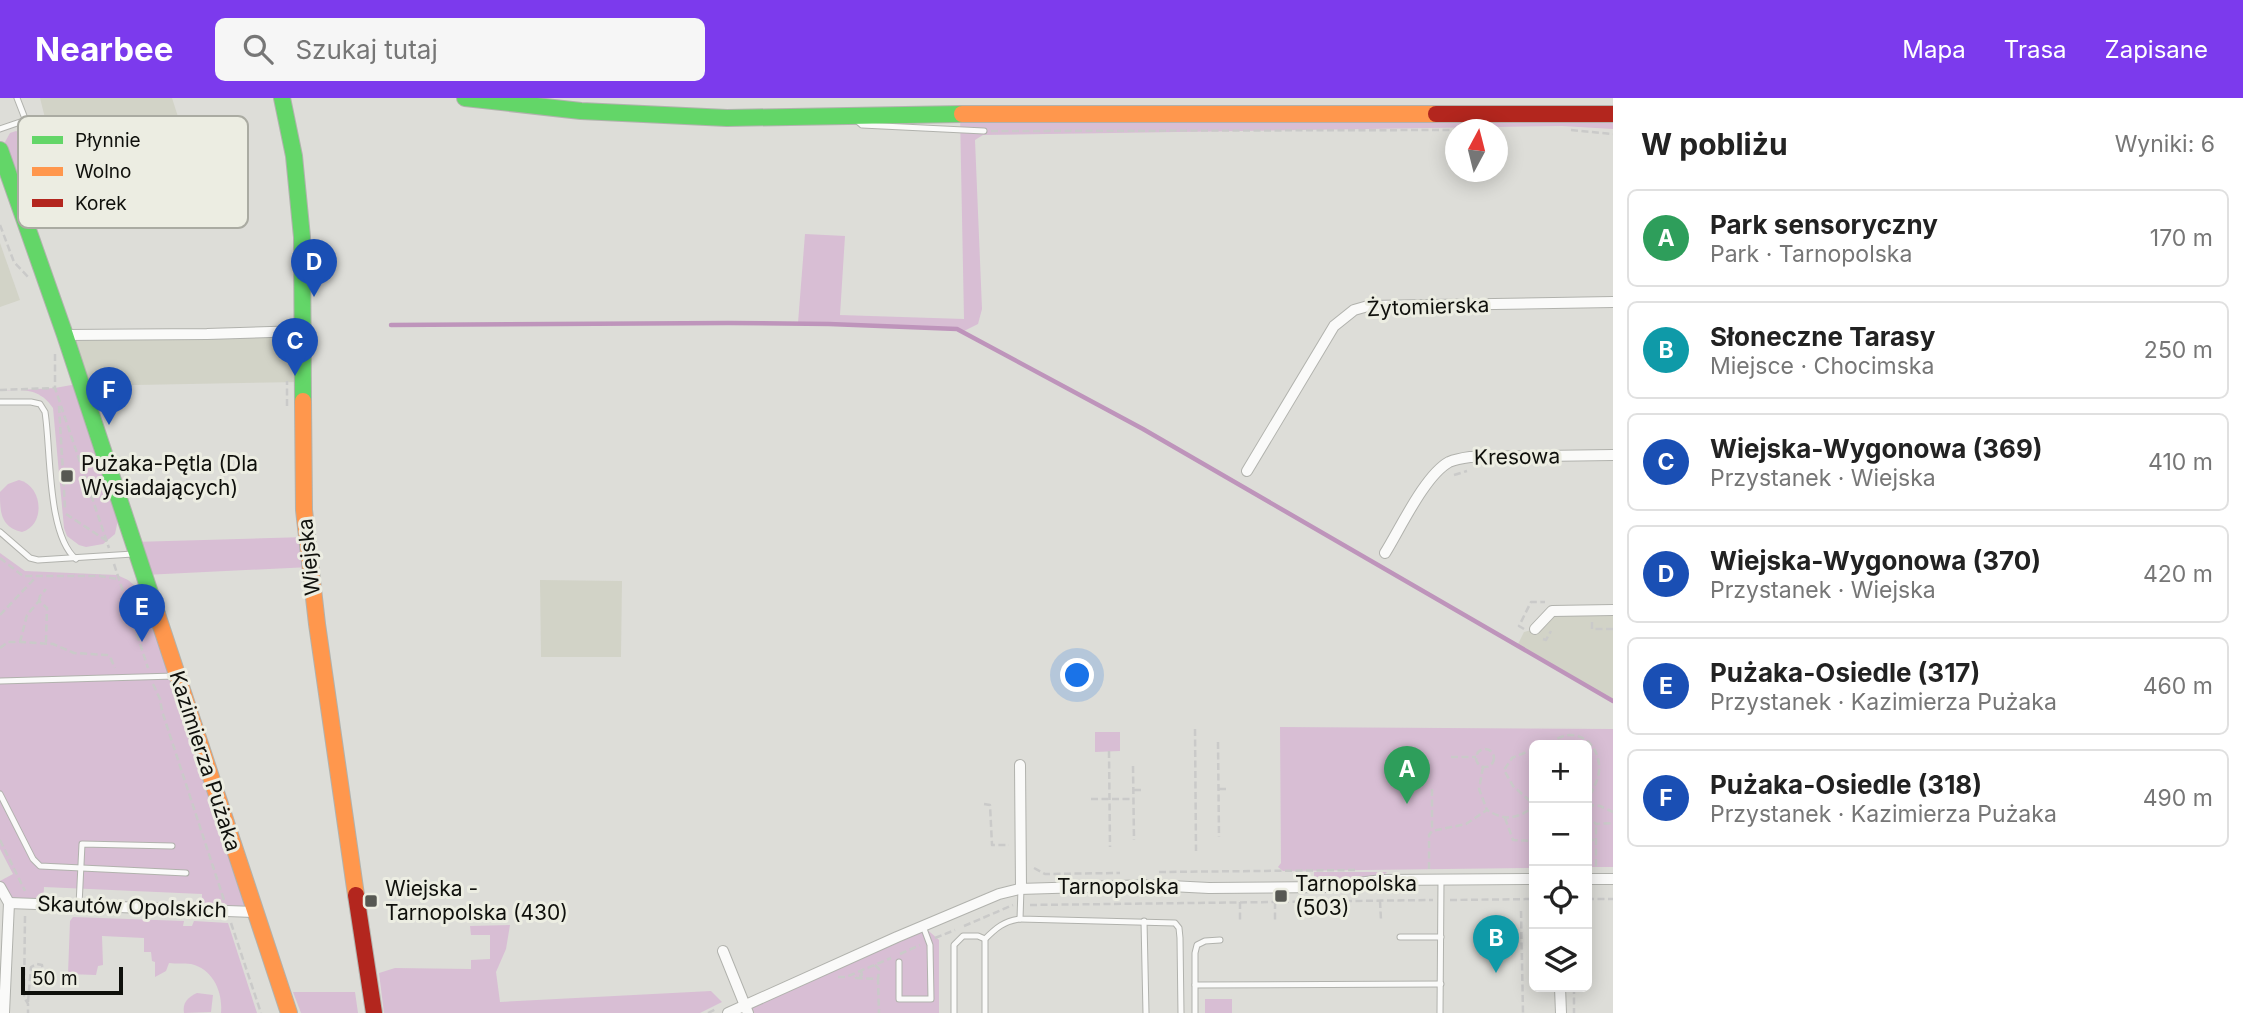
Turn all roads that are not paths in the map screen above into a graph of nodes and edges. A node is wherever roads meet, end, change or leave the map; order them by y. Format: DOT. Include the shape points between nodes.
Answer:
graph roads {
  1 [pos="17,98"];
  2 [pos="282,98"];
  3 [pos="464,98"];
  4 [pos="522,102"];
  5 [pos="1613,114"];
  6 [pos="850,115"];
  7 [pos="24,116"];
  8 [pos="18,123"];
  9 [pos="0,130"];
  10 [pos="984,131"];
  11 [pos="0,151"];
  12 [pos="18,202"];
  13 [pos="27,228"];
  14 [pos="1613,302"];
  15 [pos="304,331"];
  16 [pos="65,335"];
  17 [pos="0,402"];
  18 [pos="1613,455"];
  19 [pos="1247,471"];
  20 [pos="0,531"];
  21 [pos="1385,553"];
  22 [pos="137,554"];
  23 [pos="76,559"];
  24 [pos="1613,610"];
  25 [pos="1535,629"];
  26 [pos="177,676"];
  27 [pos="0,681"];
  28 [pos="1020,765"];
  29 [pos="0,794"];
  30 [pos="172,846"];
  31 [pos="80,867"];
  32 [pos="186,873"];
  33 [pos="1592,878"];
  34 [pos="1529,879"];
  35 [pos="1613,879"];
  36 [pos="1441,880"];
  37 [pos="0,887"];
  38 [pos="1021,888"];
  39 [pos="9,903"];
  40 [pos="79,905"];
  41 [pos="254,912"];
  42 [pos="1020,919"];
  43 [pos="1144,921"];
  44 [pos="923,926"];
  45 [pos="1400,937"];
  46 [pos="1441,937"];
  47 [pos="985,939"];
  48 [pos="1220,940"];
  49 [pos="723,951"];
  50 [pos="899,962"];
  51 [pos="1441,984"];
  52 [pos="1195,985"];
  53 [pos="1560,992"];
  54 [pos="724,1010"];
  55 [pos="746,1010"];
  56 [pos="4,1013"];
  57 [pos="289,1013"];
  58 [pos="374,1013"];
  59 [pos="954,1013"];
  60 [pos="985,1013"];
  61 [pos="1146,1013"];
  62 [pos="1181,1013"];
  63 [pos="1195,1013"];
  64 [pos="1440,1013"];
  65 [pos="1561,1013"];
  1 -- 7 [label="lane"];
  2 -- 15 [label="street, Wiejska" via="301,216"];
  3 -- 4 [label="street"];
  4 -- 6 [label="street" via="681,117"];
  5 -- 6 [label="street"];
  6 -- 10 [label="lane" via="862,125"];
  8 -- 9 [label="lane"];
  11 -- 12 [label="street, Kazimierza Pużaka"];
  13 -- 16 [label="street, Kazimierza Pużaka"];
  14 -- 19 [label="street, Żytomierska" via="1368,306 1354,310 1334,326"];
  15 -- 16 [label="street"];
  15 -- 58 [label="street, Wiejska" via="304,510"];
  16 -- 22 [label="street, Kazimierza Pużaka"];
  17 -- 23 [label="lane" via="31,402 40,404 45,412 55,516 64,546"];
  18 -- 21 [label="street, Kresowa" via="1470,457 1448,463 1426,486"];
  20 -- 23 [label="lane" via="30,558"];
  22 -- 23 [label="lane"];
  22 -- 26 [label="street, Kazimierza Pużaka"];
  24 -- 25 [label="street" via="1552,611"];
  26 -- 27 [label="lane"];
  26 -- 41 [label="street, Kazimierza Pużaka"];
  28 -- 38 [label="street"];
  29 -- 31 [label="lane" via="37,865"];
  30 -- 31 [label="lane" via="82,844"];
  31 -- 32 [label="lane"];
  31 -- 40 [label="lane"];
  33 -- 35 [label="street"];
  34 -- 36 [label="street, Tarnopolska"];
  36 -- 38 [label="street, Tarnopolska" via="1382,880 1327,887"];
  36 -- 46 [label="lane"];
  37 -- 39 [label="street, Skautów Opolskich"];
  38 -- 42 [label="lane"];
  38 -- 44 [label="street, Tarnopolska"];
  39 -- 40 [label="street, Skautów Opolskich"];
  39 -- 56 [label="street, Skautów Opolskich"];
  40 -- 41 [label="street, Skautów Opolskich"];
  41 -- 57 [label="street, Kazimierza Pużaka"];
  42 -- 43 [label="lane"];
  42 -- 47 [label="lane" via="1008,920"];
  43 -- 61 [label="lane"];
  43 -- 62 [label="lane" via="1175,923 1179,928"];
  44 -- 50 [label="lane" via="930,944 931,999 899,999"];
  44 -- 55 [label="street, Tarnopolska"];
  45 -- 46 [label="lane"];
  46 -- 51 [label="lane"];
  47 -- 59 [label="lane" via="963,936 954,945"];
  47 -- 60 [label="lane"];
  48 -- 52 [label="lane" via="1197,945"];
  49 -- 55 [label="street"];
  51 -- 52 [label="lane"];
  51 -- 64 [label="lane"];
  52 -- 63 [label="lane"];
  53 -- 65 [label="street"];
  54 -- 55 [label="street, Tarnopolska"];
}
